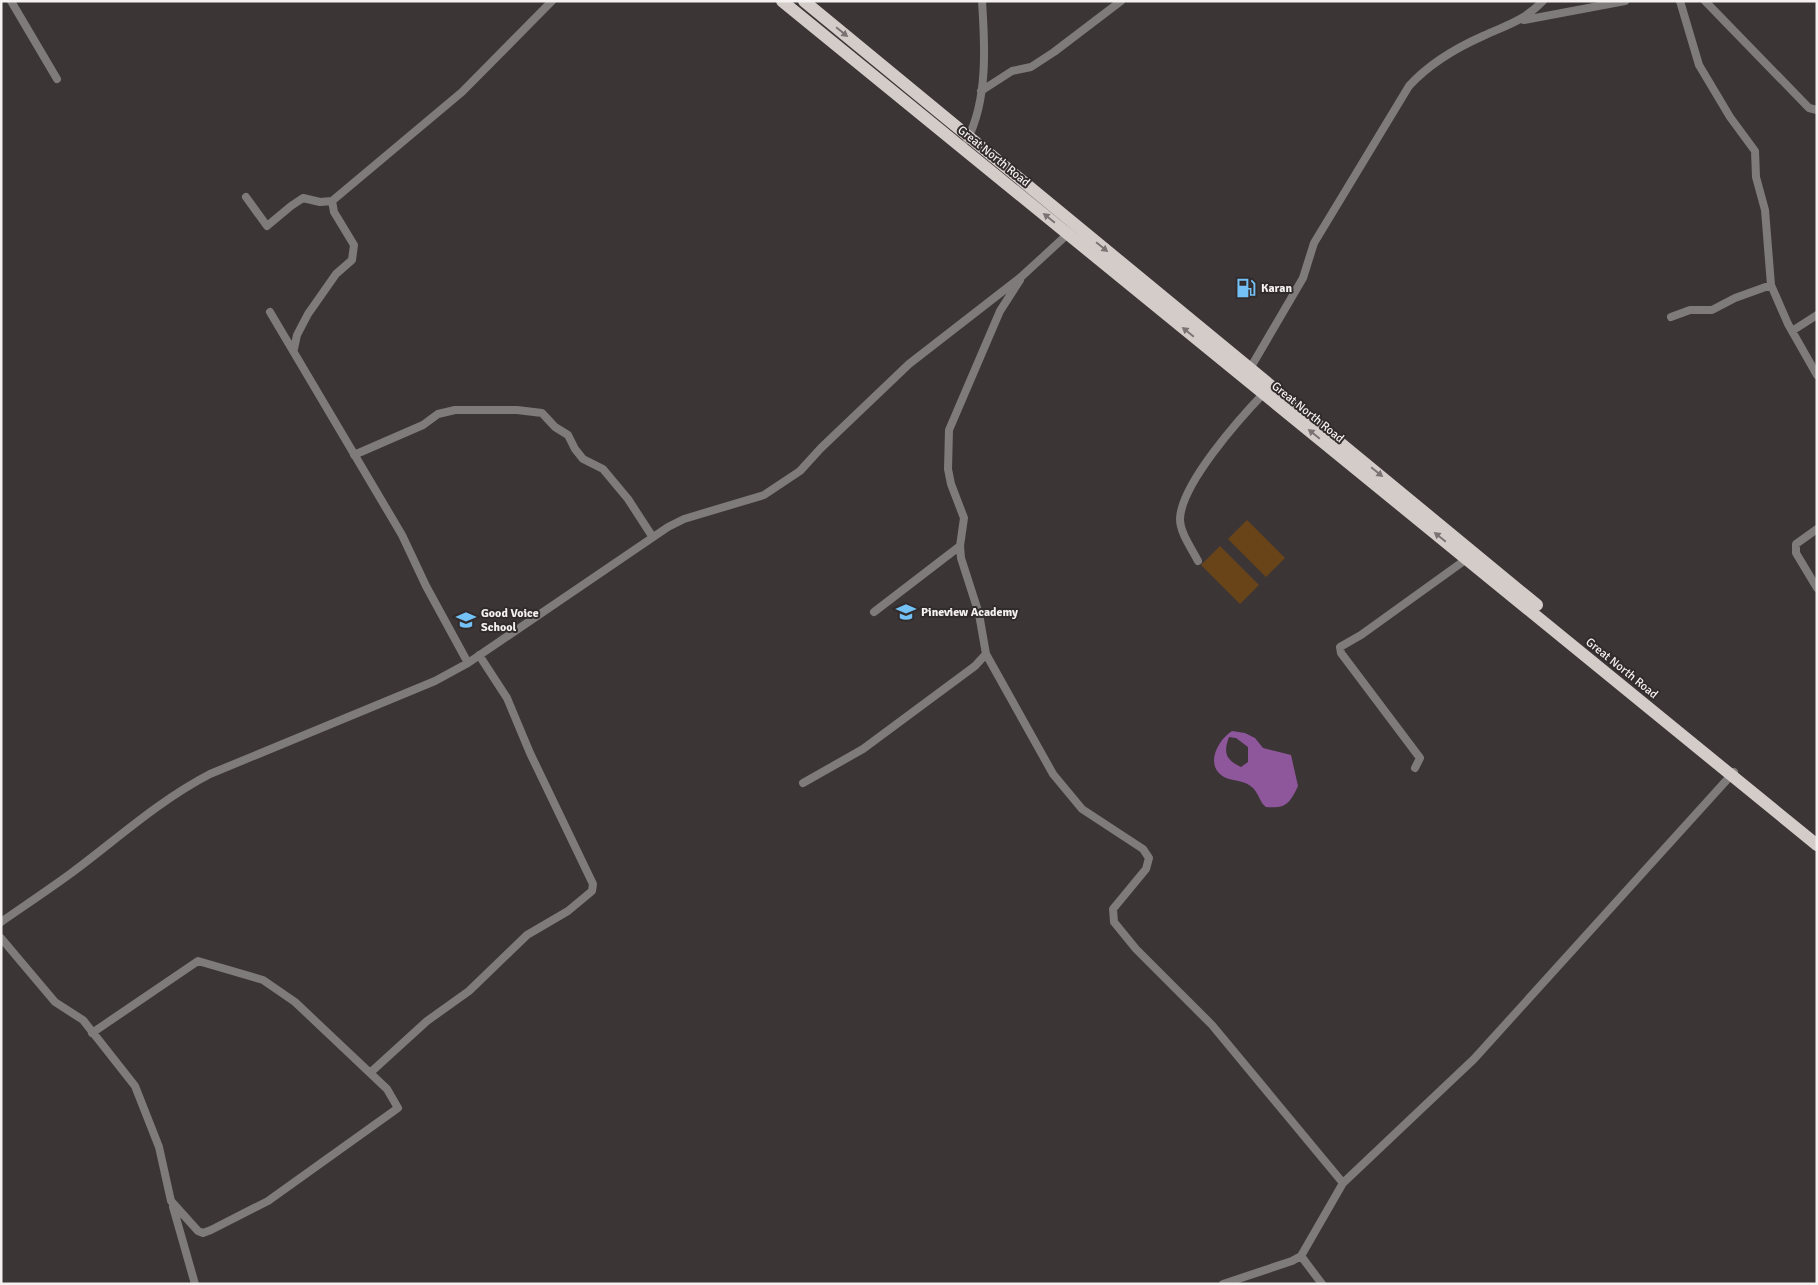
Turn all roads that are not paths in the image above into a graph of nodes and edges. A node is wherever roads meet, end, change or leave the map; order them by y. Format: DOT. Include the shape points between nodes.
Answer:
graph roads {
  1 [pos="11,1"];
  2 [pos="552,1"];
  3 [pos="782,1"];
  4 [pos="804,1"];
  5 [pos="982,1"];
  6 [pos="1121,1"];
  7 [pos="1543,1"];
  8 [pos="1625,1"];
  9 [pos="1680,1"];
  10 [pos="1705,1"];
  11 [pos="1522,20"];
  12 [pos="57,79"];
  13 [pos="980,91"];
  14 [pos="1817,110"];
  15 [pos="965,142"];
  16 [pos="246,197"];
  17 [pos="332,201"];
  18 [pos="1072,230"];
  19 [pos="1021,277"];
  20 [pos="1771,285"];
  21 [pos="270,312"];
  22 [pos="1817,315"];
  23 [pos="1671,317"];
  24 [pos="1792,331"];
  25 [pos="294,349"];
  26 [pos="1247,373"];
  27 [pos="1817,375"];
  28 [pos="1268,389"];
  29 [pos="354,455"];
  30 [pos="1817,529"];
  31 [pos="652,536"];
  32 [pos="960,546"];
  33 [pos="1471,555"];
  34 [pos="1198,561"];
  35 [pos="1817,588"];
  36 [pos="874,612"];
  37 [pos="986,654"];
  38 [pos="479,655"];
  39 [pos="468,663"];
  40 [pos="1414,768"];
  41 [pos="1733,773"];
  42 [pos="803,783"];
  43 [pos="1817,835"];
  44 [pos="1817,845"];
  45 [pos="1,922"];
  46 [pos="1,938"];
  47 [pos="92,1033"];
  48 [pos="370,1072"];
  49 [pos="1343,1183"];
  50 [pos="172,1200"];
  51 [pos="1301,1256"];
  52 [pos="195,1284"];
  53 [pos="1223,1284"];
  54 [pos="1322,1284"];
  1 -- 12 [label="street"];
  2 -- 17 [label="street" via="462,92"];
  3 -- 15 [label="highway, Great North Road"];
  4 -- 15 [label="highway, Great North Road, one-way"];
  5 -- 13 [label="street"];
  6 -- 13 [label="street" via="1031,67 1012,71"];
  7 -- 11 [label="street"];
  8 -- 11 [label="street"];
  9 -- 20 [label="street" via="1699,66 1730,118 1755,151 1756,177 1765,210"];
  10 -- 14 [label="street" via="1810,108"];
  11 -- 26 [label="street" via="1462,46 1419,75 1409,86 1314,243 1303,278"];
  13 -- 15 [label="street" via="976,119"];
  15 -- 18 [label="highway, Great North Road"];
  16 -- 17 [label="street" via="267,226 303,198"];
  17 -- 25 [label="street" via="334,212 354,245 352,260 336,274 308,314"];
  18 -- 19 [label="street"];
  18 -- 26 [label="highway, Great North Road"];
  19 -- 31 [label="street" via="908,364 800,471 779,486 748,501 684,519"];
  19 -- 32 [label="street" via="1000,311 949,430 948,469 964,518"];
  20 -- 23 [label="street" via="1712,310 1690,310"];
  20 -- 24 [label="street"];
  21 -- 25 [label="street"];
  22 -- 24 [label="street"];
  24 -- 27 [label="street"];
  25 -- 29 [label="street"];
  26 -- 28 [label="highway, Great North Road"];
  28 -- 33 [label="highway, Great North Road"];
  28 -- 34 [label="street" via="1207,459 1184,505 1181,525"];
  29 -- 31 [label="street" via="423,426 438,414 455,410 542,413 556,428 568,434 583,459 603,469"];
  29 -- 39 [label="street" via="402,535"];
  30 -- 35 [label="street" via="1796,544 1796,553"];
  31 -- 38 [label="street"];
  32 -- 36 [label="street"];
  32 -- 37 [label="street" via="979,614"];
  33 -- 40 [label="street" via="1340,647 1340,653 1420,758"];
  33 -- 41 [label="highway, Great North Road"];
  37 -- 42 [label="street" via="975,666 863,749"];
  37 -- 49 [label="street" via="1053,774 1082,809 1143,850 1149,858 1146,868 1113,909 1114,922 1144,958 1212,1025"];
  38 -- 39 [label="street"];
  38 -- 48 [label="street" via="507,698 594,884 592,891 527,935 469,991 427,1021"];
  39 -- 45 [label="street" via="435,681 187,786"];
  41 -- 43 [label="highway, Great North Road"];
  41 -- 44 [label="highway, Great North Road"];
  41 -- 49 [label="street" via="1474,1059"];
  46 -- 47 [label="street" via="55,1002 78,1015"];
  47 -- 48 [label="street" via="198,962 263,980 295,1002"];
  47 -- 50 [label="street" via="129,1078 143,1103 159,1147"];
  48 -- 50 [label="street" via="387,1089 398,1108 268,1201 203,1233 185,1218"];
  49 -- 51 [label="street"];
  50 -- 52 [label="street"];
  51 -- 53 [label="street"];
  51 -- 54 [label="street"];
}
